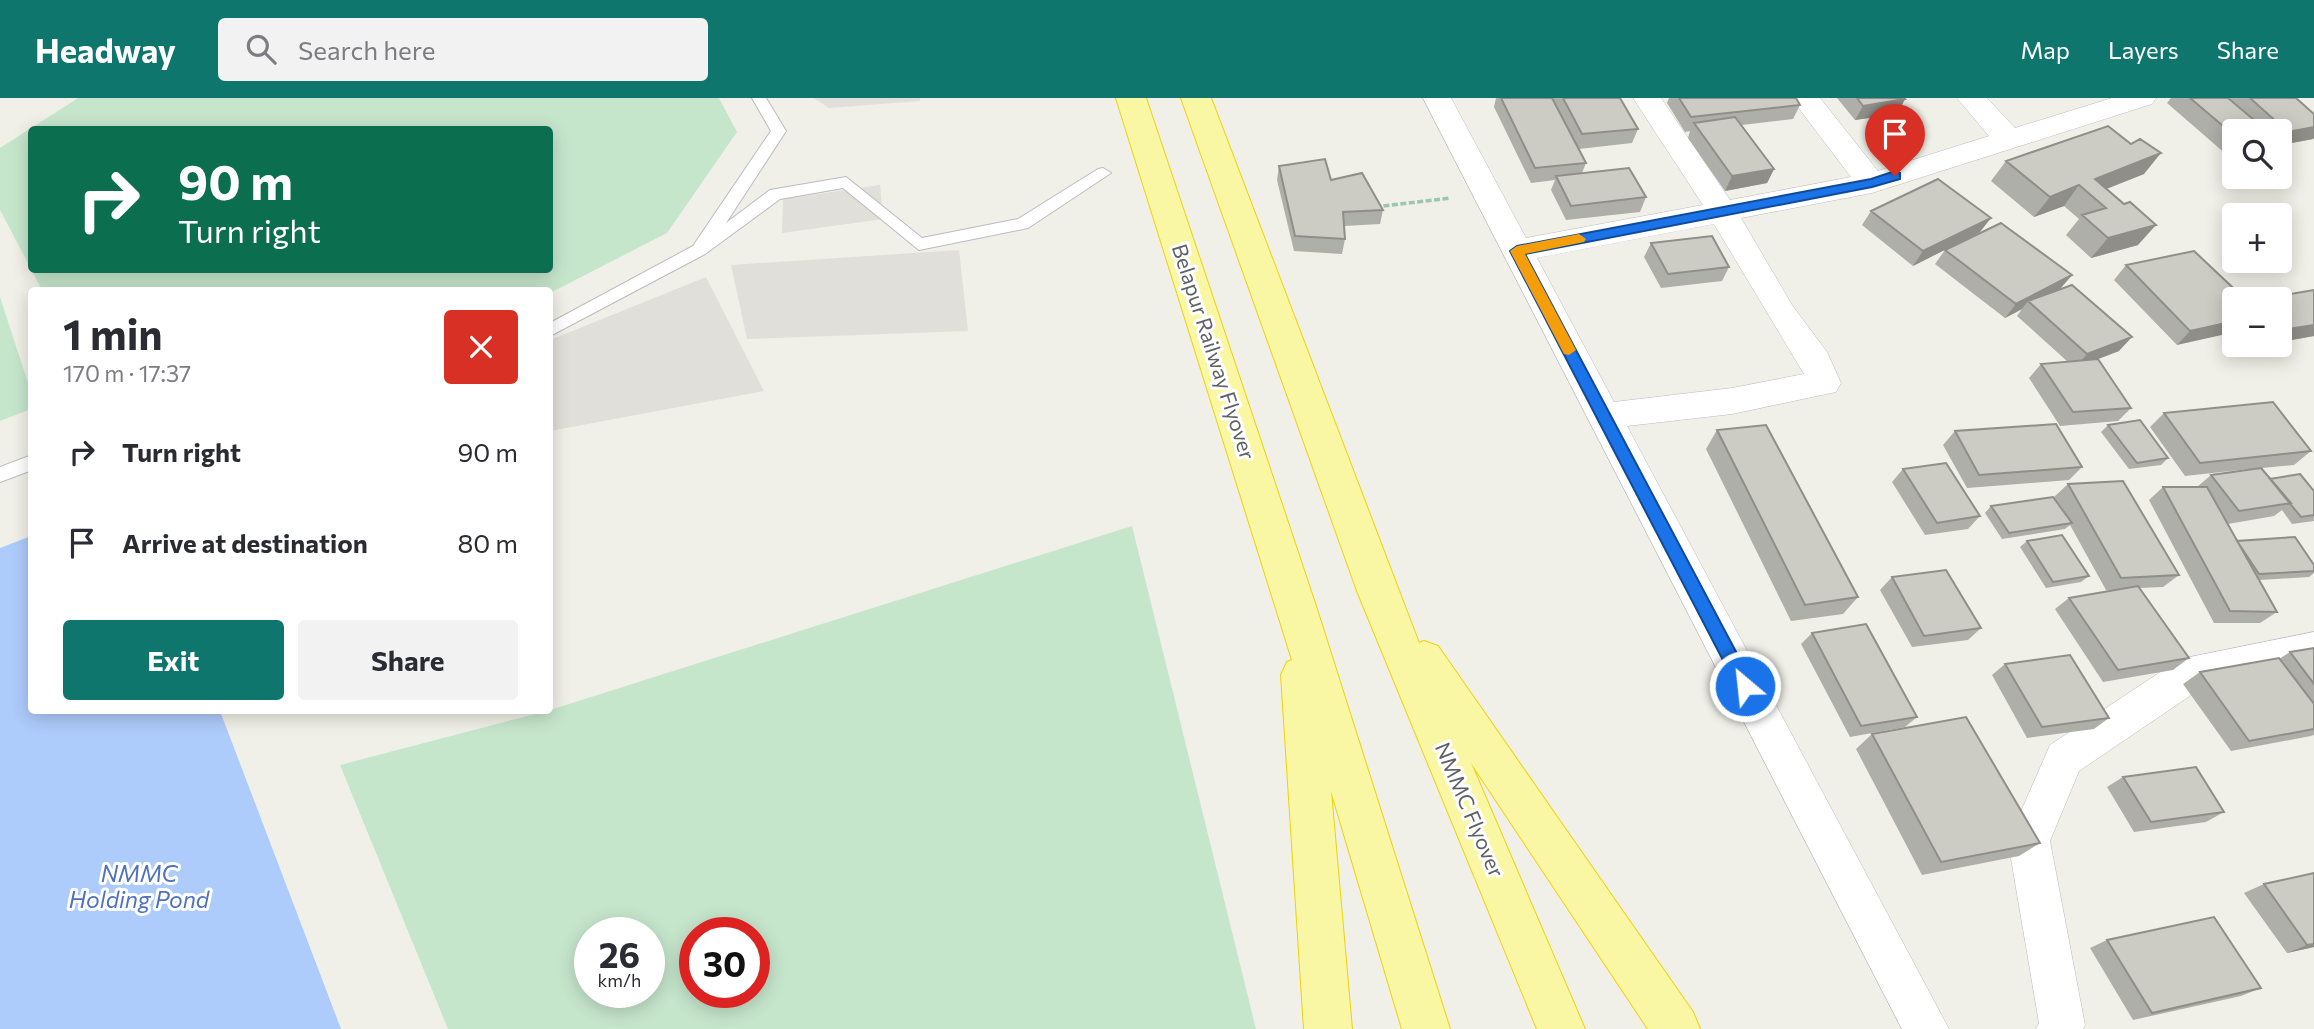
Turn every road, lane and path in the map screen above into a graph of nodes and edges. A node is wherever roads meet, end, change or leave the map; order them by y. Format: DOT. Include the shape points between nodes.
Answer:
graph roads {
  1 [pos="759,98"];
  2 [pos="1131,98"];
  3 [pos="1196,98"];
  4 [pos="1437,98"];
  5 [pos="1647,98"];
  6 [pos="1805,98"];
  7 [pos="1971,98"];
  8 [pos="2142,98"];
  9 [pos="2009,140"];
  10 [pos="1103,173"];
  11 [pos="1872,183"];
  12 [pos="1486,193"];
  13 [pos="1371,208"];
  14 [pos="1722,211"];
  15 [pos="699,250"];
  16 [pos="1517,251"];
  17 [pos="553,328"];
  18 [pos="1604,416"];
  19 [pos="28,464"];
  20 [pos="0,475"];
  21 [pos="1377,591"];
  22 [pos="1296,606"];
  23 [pos="2314,649"];
  24 [pos="1328,1029"];
  25 [pos="1426,1029"];
  26 [pos="1561,1029"];
  27 [pos="1676,1029"];
  28 [pos="1926,1029"];
  29 [pos="2059,1029"];
  1 -- 15 [label="lane" via="779,131"];
  2 -- 22 [label="highway, Belapur Railway Flyover"];
  3 -- 21 [label="highway"];
  4 -- 12 [label="street"];
  5 -- 14 [label="street"];
  6 -- 11 [label="street"];
  7 -- 9 [label="street"];
  8 -- 9 [label="street"];
  9 -- 11 [label="street"];
  10 -- 15 [label="lane" via="1022,224 919,244 846,182 776,194"];
  11 -- 14 [label="street"];
  12 -- 13 [label="path"];
  12 -- 16 [label="street"];
  14 -- 16 [label="street"];
  14 -- 18 [label="street" via="1824,383 1732,401"];
  15 -- 17 [label="lane"];
  16 -- 18 [label="street"];
  18 -- 28 [label="street"];
  19 -- 20 [label="lane"];
  21 -- 26 [label="highway, NMMC Flyover"];
  21 -- 27 [label="highway"];
  22 -- 24 [label="highway"];
  22 -- 25 [label="highway"];
  23 -- 29 [label="street" via="2194,671 2064,758 2029,841 2062,1025"];
}
